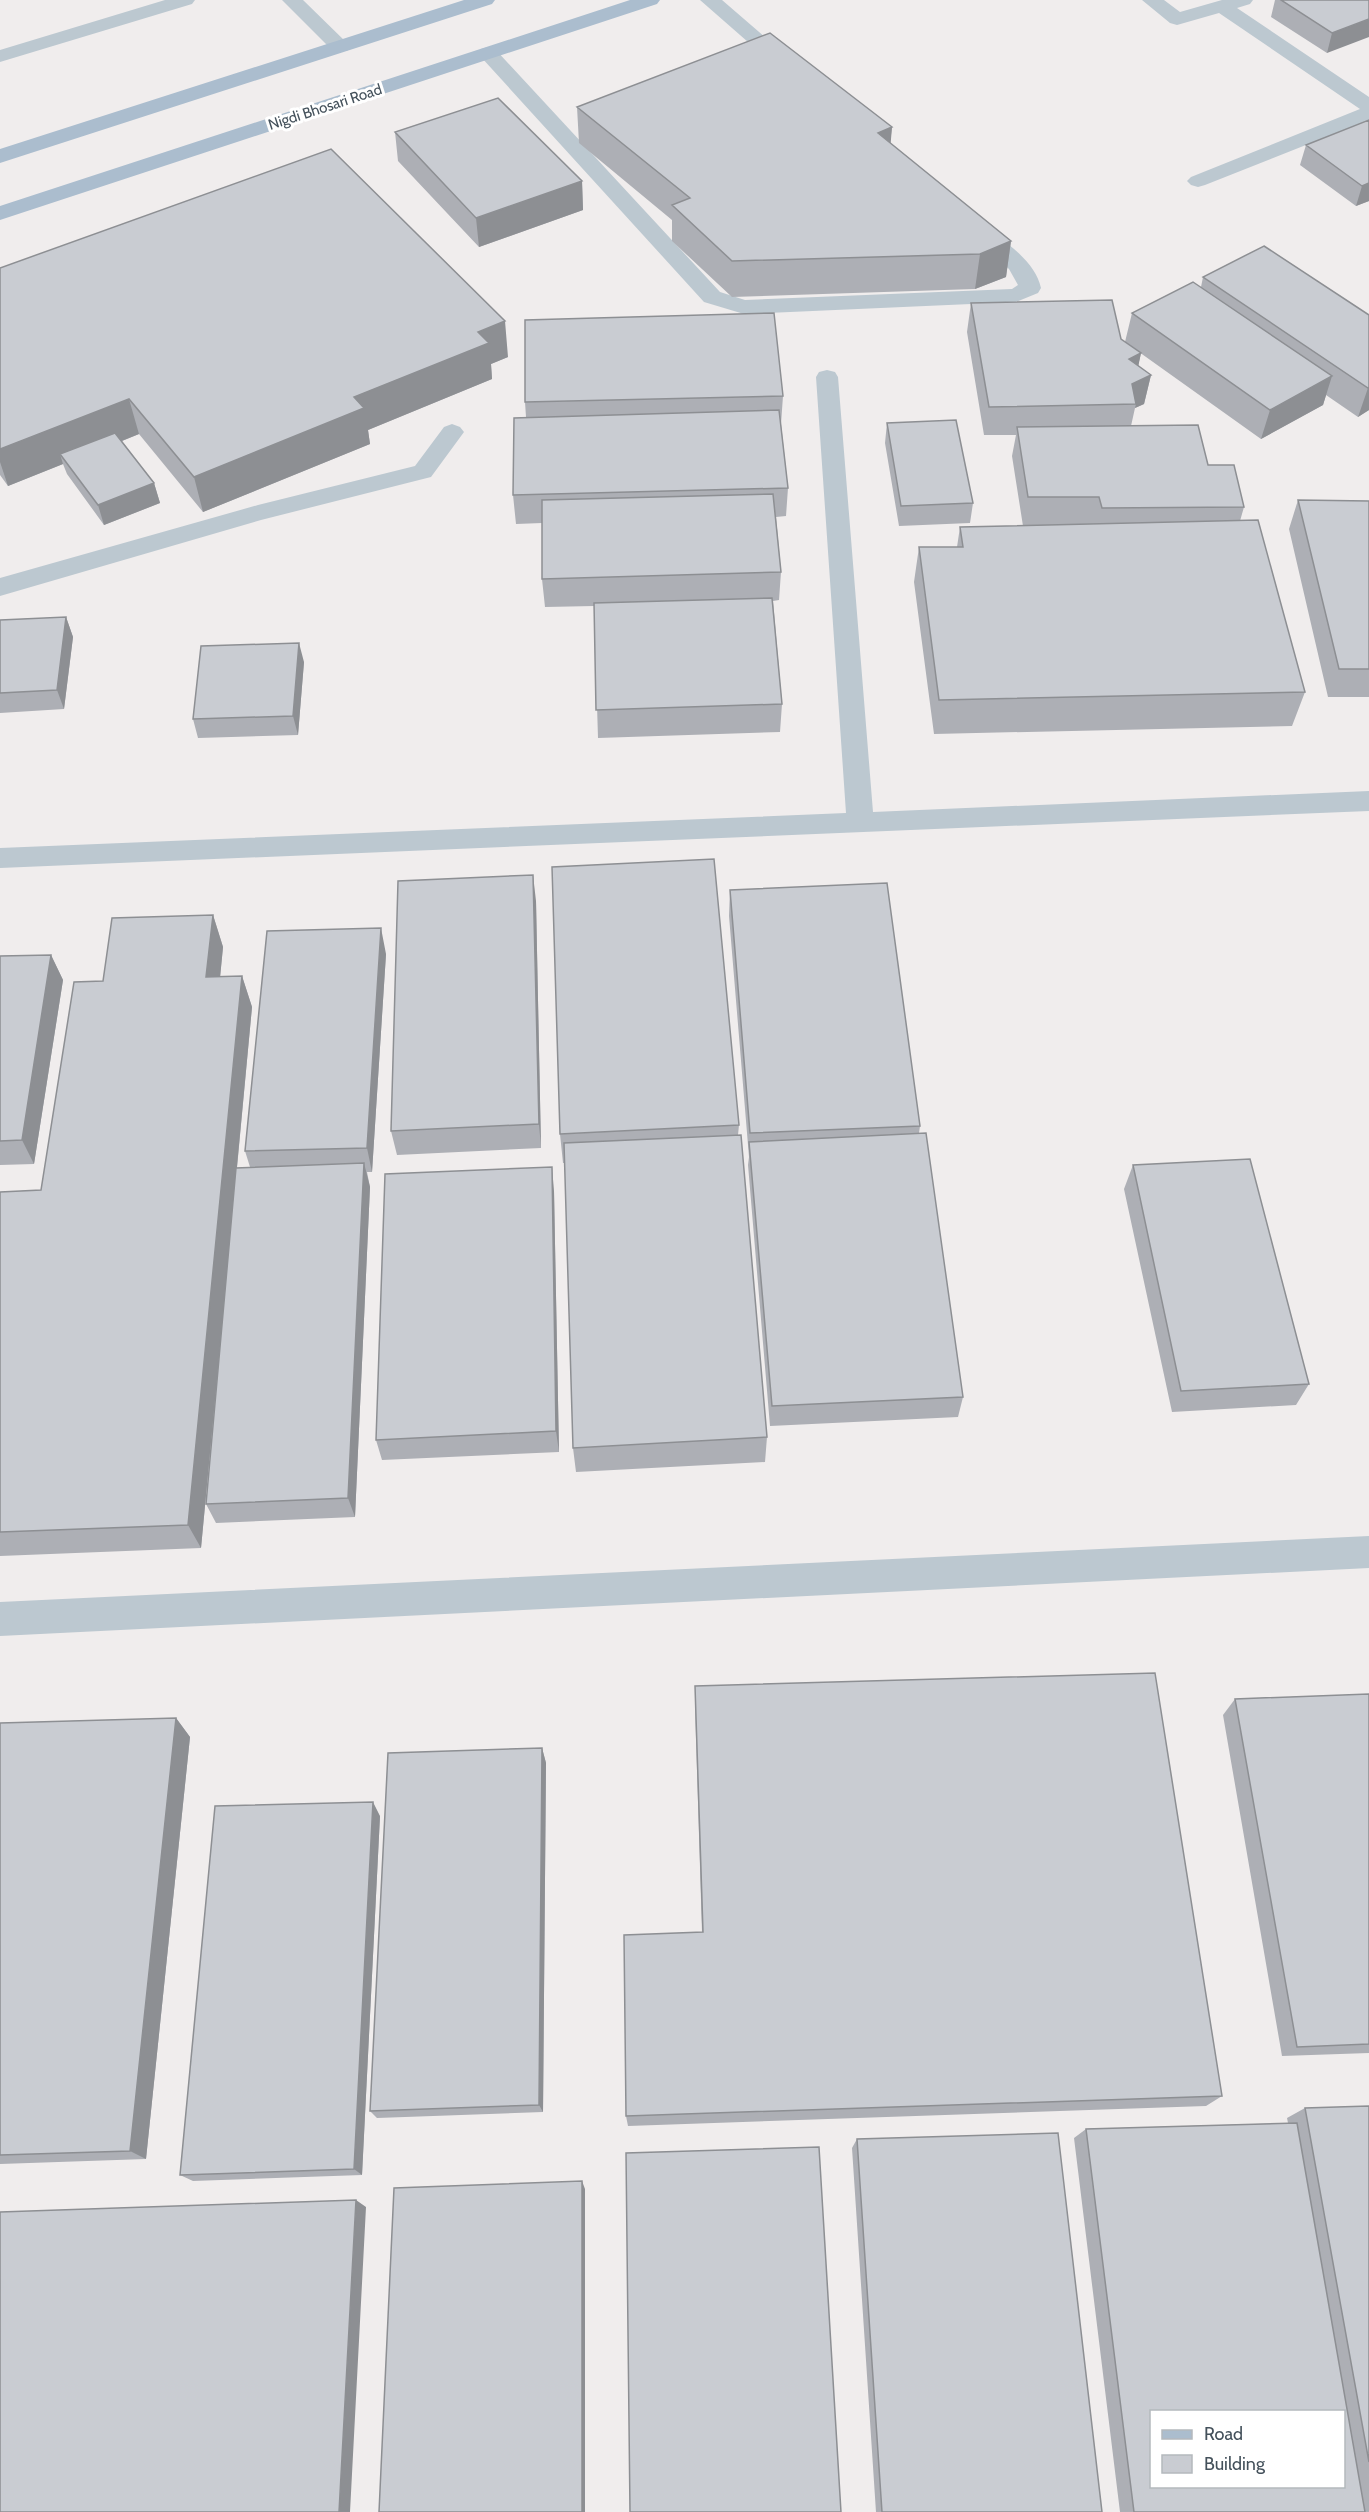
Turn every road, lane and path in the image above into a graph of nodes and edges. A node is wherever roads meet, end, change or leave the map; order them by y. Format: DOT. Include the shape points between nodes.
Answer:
graph roads {
  1 [pos="185,0"];
  2 [pos="292,0"];
  3 [pos="485,0"];
  4 [pos="650,0"];
  5 [pos="710,0"];
  6 [pos="1152,0"];
  7 [pos="1245,0"];
  8 [pos="1224,8"];
  9 [pos="340,47"];
  10 [pos="488,53"];
  11 [pos="0,56"];
  12 [pos="802,80"];
  13 [pos="1369,106"];
  14 [pos="1369,113"];
  15 [pos="0,156"];
  16 [pos="1198,181"];
  17 [pos="0,213"];
  18 [pos="962,218"];
  19 [pos="827,377"];
  20 [pos="452,432"];
  21 [pos="0,587"];
  22 [pos="1369,801"];
  23 [pos="861,822"];
  24 [pos="0,858"];
  25 [pos="1369,1552"];
  26 [pos="0,1619"];
  1 -- 11 [label="lane"];
  2 -- 9 [label="lane"];
  3 -- 9 [label="main road"];
  4 -- 10 [label="main road, Nigdi Bhosari Road"];
  5 -- 12 [label="lane"];
  6 -- 8 [label="lane" via="1177,20"];
  7 -- 8 [label="lane"];
  8 -- 13 [label="lane"];
  9 -- 15 [label="main road"];
  10 -- 17 [label="main road, Nigdi Bhosari Road"];
  10 -- 18 [label="lane" via="712,297 744,307 1016,295 1030,288 1024,272"];
  14 -- 16 [label="lane"];
  19 -- 23 [label="lane"];
  20 -- 21 [label="lane" via="423,472 258,513"];
  22 -- 23 [label="lane"];
  23 -- 24 [label="lane"];
  25 -- 26 [label="lane"];
}
